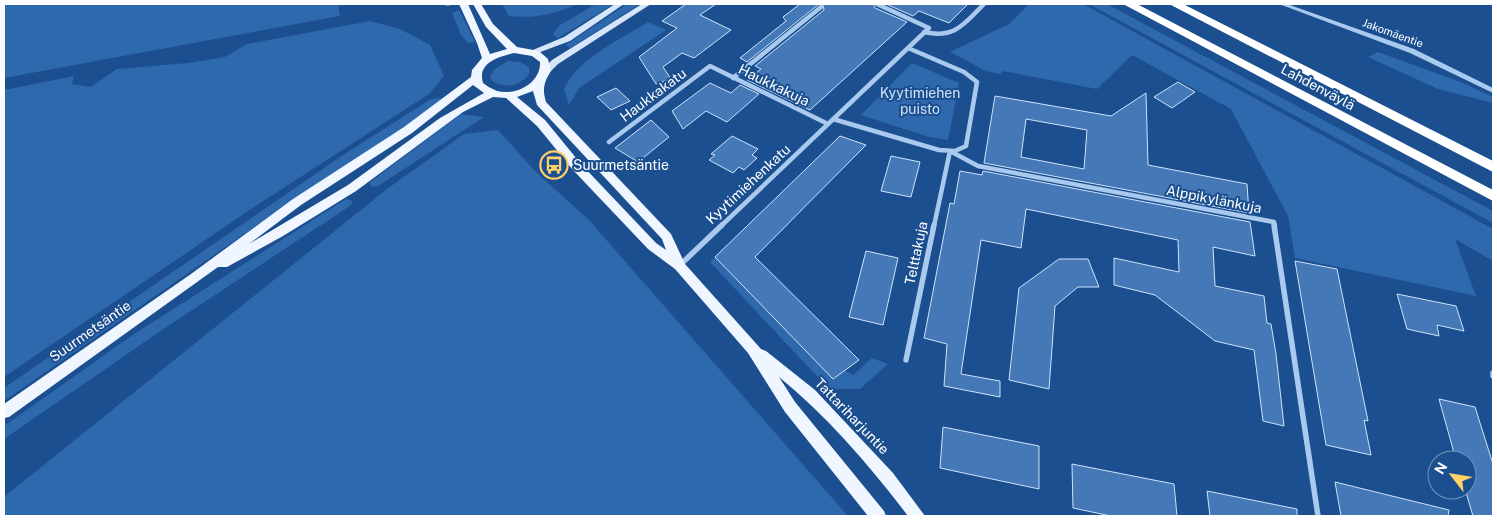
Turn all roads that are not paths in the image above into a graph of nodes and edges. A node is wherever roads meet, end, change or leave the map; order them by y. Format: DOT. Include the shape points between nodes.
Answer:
graph roads {
  1 [pos="463,4"];
  2 [pos="477,4"];
  3 [pos="620,4"];
  4 [pos="647,4"];
  5 [pos="877,4"];
  6 [pos="984,4"];
  7 [pos="1129,4"];
  8 [pos="1175,4"];
  9 [pos="1282,4"];
  10 [pos="821,7"];
  11 [pos="924,32"];
  12 [pos="908,48"];
  13 [pos="514,50"];
  14 [pos="532,52"];
  15 [pos="487,59"];
  16 [pos="710,66"];
  17 [pos="547,70"];
  18 [pos="733,78"];
  19 [pos="475,79"];
  20 [pos="539,83"];
  21 [pos="1493,91"];
  22 [pos="492,93"];
  23 [pos="509,95"];
  24 [pos="833,119"];
  25 [pos="828,124"];
  26 [pos="609,142"];
  27 [pos="950,151"];
  28 [pos="1493,167"];
  29 [pos="1493,196"];
  30 [pos="679,266"];
  31 [pos="195,278"];
  32 [pos="753,349"];
  33 [pos="906,360"];
  34 [pos="4,412"];
  35 [pos="878,516"];
  36 [pos="917,516"];
  37 [pos="1318,516"];
  1 -- 15 [label="main road"];
  2 -- 13 [label="main road" via="490,25"];
  3 -- 14 [label="main road" via="567,39"];
  4 -- 17 [label="main road"];
  5 -- 11 [label="street" via="929,28"];
  6 -- 11 [label="street" via="951,35"];
  7 -- 29 [label="highway, Lahdenväylä"];
  8 -- 28 [label="highway, Lahdenväylä"];
  9 -- 21 [label="street, Jakomäentie" via="1412,50"];
  10 -- 18 [label="street"];
  11 -- 12 [label="street, Kyytimiehenkatu"];
  12 -- 24 [label="street, Kyytimiehenkatu"];
  12 -- 27 [label="street" via="964,72 977,82 967,142 960,150"];
  13 -- 14 [label="main road"];
  13 -- 15 [label="main road"];
  14 -- 17 [label="main road" via="542,57"];
  15 -- 19 [label="main road" via="479,66"];
  16 -- 18 [label="street, Haukkakuja"];
  16 -- 26 [label="street, Haukkakatu"];
  17 -- 20 [label="main road"];
  18 -- 25 [label="street, Haukkakuja"];
  19 -- 22 [label="main road" via="484,90"];
  19 -- 31 [label="main road, Suurmetsäntie" via="408,130 289,207"];
  20 -- 23 [label="main road"];
  20 -- 30 [label="main road, Tattariharjuntie" via="541,102 667,237"];
  22 -- 23 [label="main road"];
  22 -- 31 [label="main road, Suurmetsäntie" via="467,104 369,177 320,208"];
  23 -- 30 [label="main road, Tattariharjuntie" via="541,123 577,167 652,246"];
  24 -- 25 [label="street, Kyytimiehenkatu"];
  24 -- 27 [label="street" via="923,147"];
  25 -- 30 [label="street, Kyytimiehenkatu"];
  27 -- 33 [label="street, Telttakuja"];
  27 -- 37 [label="street, Alppikylänkuja" via="978,166 1274,222"];
  30 -- 32 [label="main road, Tattariharjuntie"];
  31 -- 34 [label="main road, Suurmetsäntie"];
  32 -- 35 [label="main road, Tattariharjuntie" via="790,407"];
  32 -- 36 [label="main road, Tattariharjuntie" via="810,394 888,478"];
}
